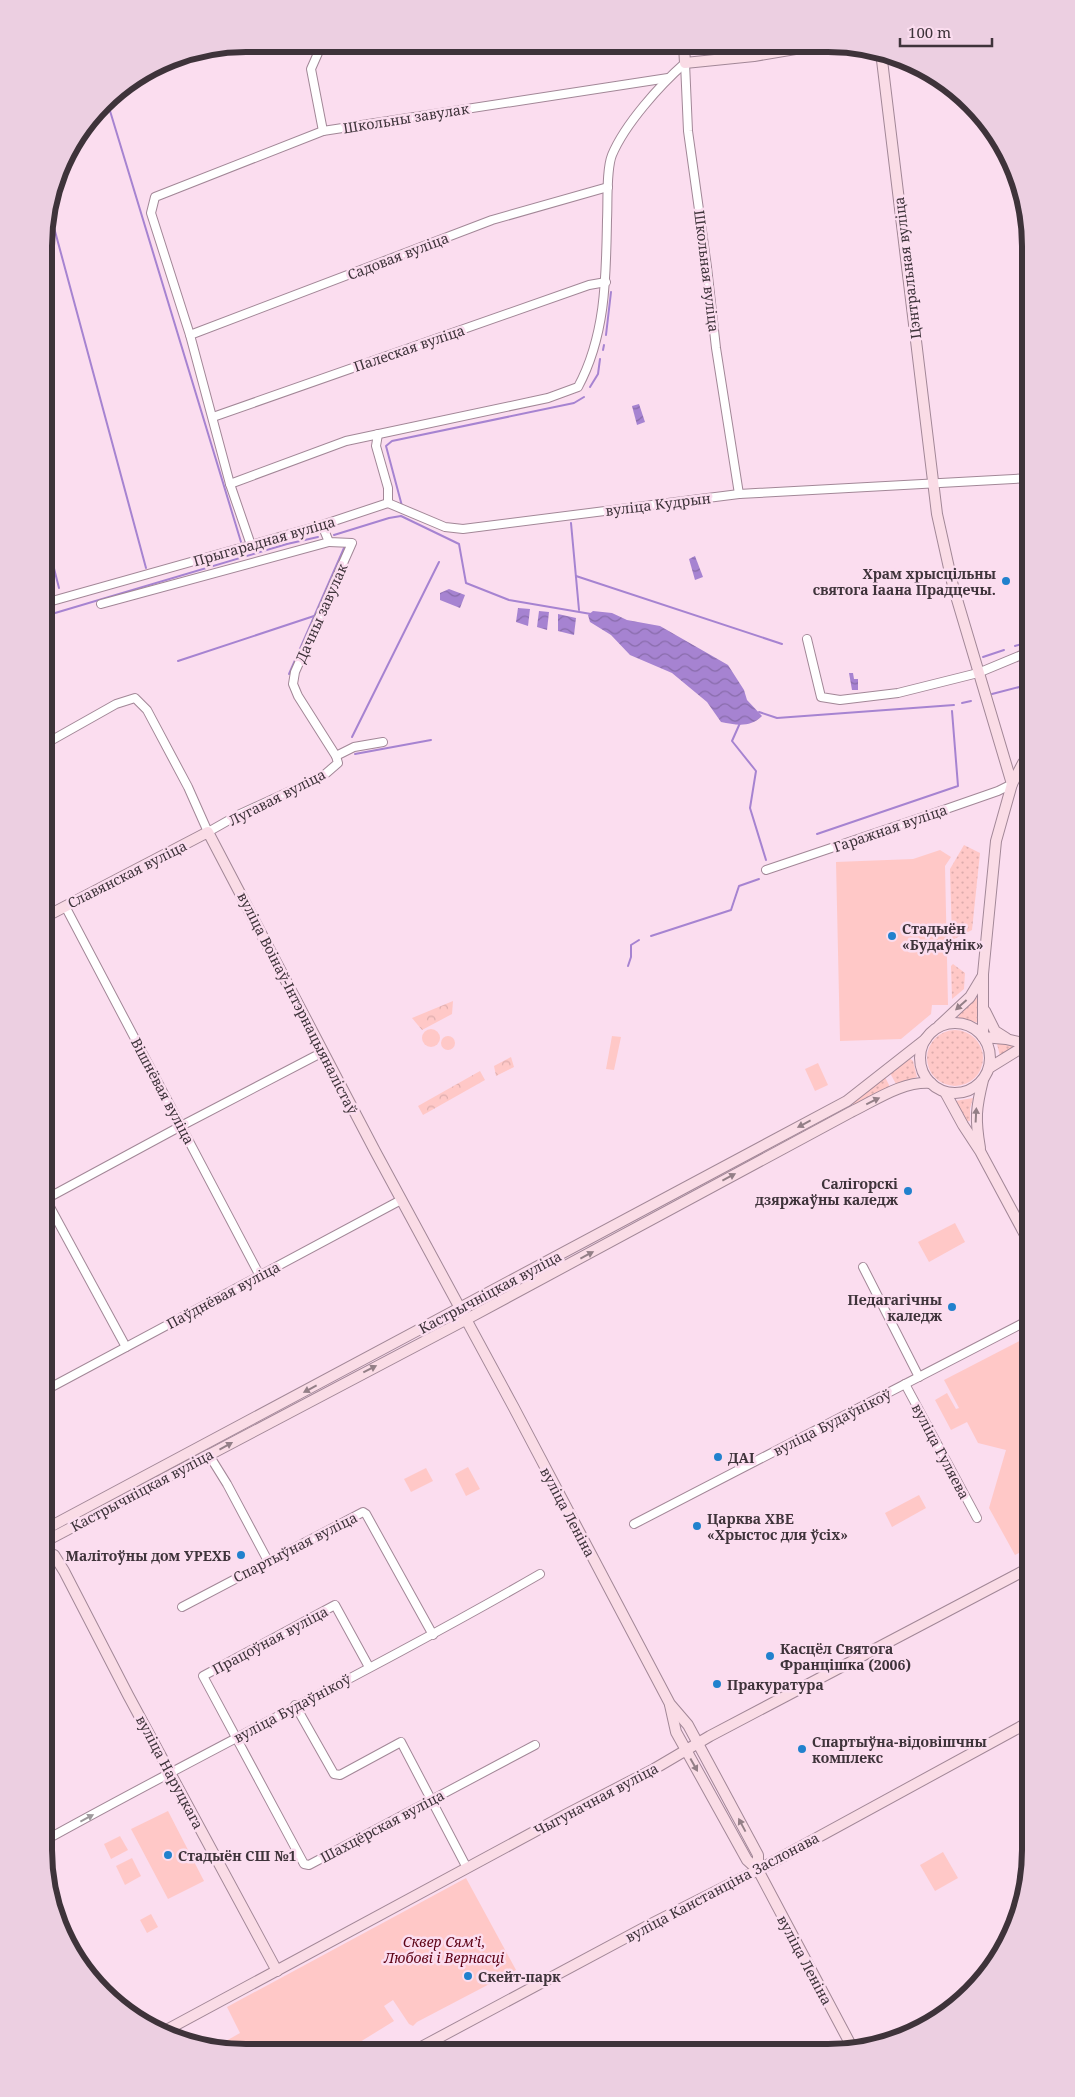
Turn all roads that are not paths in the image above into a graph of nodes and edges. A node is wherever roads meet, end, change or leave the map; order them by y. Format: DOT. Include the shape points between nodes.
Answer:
graph roads {
  1 [pos="318,52"];
  2 [pos="684,52"];
  3 [pos="778,52"];
  4 [pos="882,60"];
  5 [pos="685,63"];
  6 [pos="668,78"];
  7 [pos="323,131"];
  8 [pos="608,187"];
  9 [pos="606,282"];
  10 [pos="190,335"];
  11 [pos="213,417"];
  12 [pos="378,434"];
  13 [pos="1022,479"];
  14 [pos="230,484"];
  15 [pos="933,484"];
  16 [pos="739,494"];
  17 [pos="388,503"];
  18 [pos="322,525"];
  19 [pos="329,542"];
  20 [pos="251,545"];
  21 [pos="52,601"];
  22 [pos="102,604"];
  23 [pos="807,639"];
  24 [pos="1022,655"];
  25 [pos="978,673"];
  26 [pos="293,684"];
  27 [pos="52,740"];
  28 [pos="383,742"];
  29 [pos="336,756"];
  30 [pos="1022,763"];
  31 [pos="1012,784"];
  32 [pos="208,832"];
  33 [pos="766,870"];
  34 [pos="65,906"];
  35 [pos="52,912"];
  36 [pos="983,974"];
  37 [pos="984,1009"];
  38 [pos="930,1035"];
  39 [pos="983,1038"];
  40 [pos="1006,1039"];
  41 [pos="1022,1042"];
  42 [pos="1022,1047"];
  43 [pos="324,1052"];
  44 [pos="989,1068"];
  45 [pos="983,1080"];
  46 [pos="931,1083"];
  47 [pos="945,1092"];
  48 [pos="181,1126"];
  49 [pos="980,1151"];
  50 [pos="52,1194"];
  51 [pos="402,1200"];
  52 [pos="52,1211"];
  53 [pos="1022,1229"];
  54 [pos="863,1267"];
  55 [pos="260,1276"];
  56 [pos="461,1308"];
  57 [pos="467,1319"];
  58 [pos="1022,1324"];
  59 [pos="126,1347"];
  60 [pos="919,1377"];
  61 [pos="905,1384"];
  62 [pos="52,1387"];
  63 [pos="209,1455"];
  64 [pos="977,1518"];
  65 [pos="52,1524"];
  66 [pos="634,1524"];
  67 [pos="55,1525"];
  68 [pos="52,1526"];
  69 [pos="74,1526"];
  70 [pos="52,1538"];
  71 [pos="52,1554"];
  72 [pos="268,1561"];
  73 [pos="64,1571"];
  74 [pos="1022,1572"];
  75 [pos="540,1574"];
  76 [pos="182,1606"];
  77 [pos="433,1635"];
  78 [pos="369,1667"];
  79 [pos="670,1704"];
  80 [pos="295,1706"];
  81 [pos="1022,1727"];
  82 [pos="236,1738"];
  83 [pos="698,1743"];
  84 [pos="535,1745"];
  85 [pos="685,1750"];
  86 [pos="170,1773"];
  87 [pos="431,1800"];
  88 [pos="52,1837"];
  89 [pos="468,1868"];
  90 [pos="758,1870"];
  91 [pos="277,1971"];
  92 [pos="169,2029"];
  93 [pos="850,2043"];
  94 [pos="427,2044"];
  1 -- 7 [label="street" via="311,69"];
  2 -- 5 [label="main road, Школьная вуліца"];
  3 -- 5 [label="main road"];
  4 -- 15 [label="main road, Цэнтральная вуліца"];
  5 -- 6 [label="street"];
  5 -- 16 [label="street, Школьная вуліца" via="688,131"];
  6 -- 7 [label="street, Школьны завулак"];
  6 -- 8 [label="street" via="625,132 611,157"];
  7 -- 10 [label="street, Школьны завулак" via="155,197 152,212"];
  8 -- 9 [label="street"];
  8 -- 10 [label="street, Садовая вуліца" via="492,220"];
  9 -- 11 [label="street, Палеская вуліца" via="589,285"];
  9 -- 12 [label="street" via="594,352 578,387 548,398"];
  10 -- 11 [label="street"];
  11 -- 14 [label="street"];
  12 -- 14 [label="street" via="346,441"];
  12 -- 17 [label="street" via="376,446 388,488"];
  13 -- 15 [label="street"];
  14 -- 20 [label="street"];
  15 -- 16 [label="street, вуліца Кудрын"];
  15 -- 25 [label="main road, Цэнтральная вуліца" via="953,586"];
  16 -- 17 [label="street, вуліца Кудрын" via="463,529 445,527"];
  17 -- 18 [label="street, Прыгарадная вуліца"];
  18 -- 19 [label="street"];
  18 -- 20 [label="street, Прыгарадная вуліца"];
  19 -- 22 [label="street"];
  19 -- 26 [label="street, Дачны завулак" via="352,543 295,672"];
  20 -- 21 [label="street, Прыгарадная вуліца"];
  23 -- 25 [label="street" via="821,697 840,700 898,693"];
  24 -- 25 [label="street"];
  25 -- 31 [label="main road, Цэнтральная вуліца"];
  26 -- 29 [label="street, Лугавая вуліца"];
  27 -- 32 [label="street, вуліца Воінаў-Інтэрнацыяналістаў" via="116,704 135,698 147,710 188,786"];
  28 -- 29 [label="street, Лугавая вуліца" via="354,747"];
  29 -- 32 [label="street, Лугавая вуліца" via="338,763 323,776"];
  30 -- 31 [label="main road"];
  31 -- 33 [label="street, Гаражная вуліца"];
  31 -- 36 [label="main road" via="994,855"];
  32 -- 34 [label="main road, Славянская вуліца"];
  32 -- 43 [label="main road, вуліца Воінаў-Інтэрнацыяналістаў"];
  34 -- 35 [label="main road, Славянская вуліца"];
  34 -- 48 [label="street, Вішнёвая вуліца"];
  36 -- 37 [label="main road"];
  36 -- 38 [label="main road, Кастрычніцкая вуліца, one-way" via="970,997"];
  37 -- 39 [label="main road"];
  37 -- 40 [label="main road" via="995,1031"];
  38 -- 39 [label="main road" via="943,1026 960,1024 975,1030"];
  38 -- 46 [label="main road" via="920,1057 925,1076"];
  38 -- 56 [label="main road, Кастрычніцкая вуліца, one-way" via="847,1101"];
  39 -- 40 [label="main road"];
  39 -- 44 [label="main road" via="988,1047"];
  40 -- 41 [label="main road"];
  42 -- 44 [label="main road"];
  43 -- 48 [label="street"];
  43 -- 51 [label="main road, вуліца Воінаў-Інтэрнацыяналістаў"];
  44 -- 45 [label="main road"];
  45 -- 47 [label="main road" via="966,1092"];
  49 -- 45 [label="main road, one-way" via="975,1122"];
  46 -- 47 [label="main road"];
  57 -- 46 [label="main road, Кастрычніцкая вуліца, one-way" via="851,1112 906,1085"];
  47 -- 49 [label="main road"];
  48 -- 50 [label="street"];
  48 -- 55 [label="street, Вішнёвая вуліца"];
  49 -- 53 [label="main road"];
  51 -- 55 [label="street, Паўднёвая вуліца"];
  51 -- 56 [label="main road, вуліца Воінаў-Інтэрнацыяналістаў"];
  52 -- 59 [label="street"];
  54 -- 60 [label="street"];
  55 -- 59 [label="street, Паўднёвая вуліца"];
  56 -- 57 [label="main road, вуліца Леніна"];
  56 -- 67 [label="main road, Кастрычніцкая вуліца, one-way"];
  63 -- 57 [label="main road, Кастрычніцкая вуліца, one-way"];
  57 -- 79 [label="main road, вуліца Леніна"];
  58 -- 60 [label="street, вуліца Будаўнікоў"];
  59 -- 62 [label="street, Паўднёвая вуліца"];
  60 -- 61 [label="street, вуліца Будаўнікоў"];
  61 -- 64 [label="street, вуліца Гуляева"];
  61 -- 66 [label="street, вуліца Будаўнікоў"];
  63 -- 69 [label="main road, Кастрычніцкая вуліца"];
  63 -- 72 [label="street"];
  65 -- 67 [label="main road"];
  67 -- 68 [label="main road, Кастрычніцкая вуліца"];
  69 -- 70 [label="main road, Кастрычніцкая вуліца"];
  69 -- 73 [label="main road" via="58,1542"];
  71 -- 73 [label="main road"];
  72 -- 76 [label="street, Спартыўная вуліца"];
  72 -- 77 [label="street, Спартыўная вуліца" via="363,1512"];
  73 -- 86 [label="main road, вуліца Наруцкага"];
  74 -- 83 [label="main road, Чыгуначная вуліца"];
  75 -- 77 [label="street, вуліца Будаўнікоў"];
  77 -- 78 [label="street, вуліца Будаўнікоў"];
  78 -- 80 [label="street, вуліца Будаўнікоў"];
  78 -- 82 [label="street, Працоўная вуліца" via="335,1605 203,1676"];
  79 -- 83 [label="main road, вуліца Леніна"];
  79 -- 85 [label="main road, вуліца Леніна" via="676,1732"];
  80 -- 82 [label="street, вуліца Будаўнікоў"];
  80 -- 87 [label="street" via="332,1772 340,1775 401,1742"];
  81 -- 90 [label="main road, вуліца Канстанціна Заслонава"];
  82 -- 86 [label="street, вуліца Будаўнікоў"];
  82 -- 87 [label="street, Шахцёрская вуліца" via="302,1863 306,1865"];
  83 -- 85 [label="main road, Чыгуначная вуліца"];
  90 -- 83 [label="main road, вуліца Леніна, one-way" via="758,1855"];
  84 -- 87 [label="street, Шахцёрская вуліца"];
  85 -- 89 [label="main road, Чыгуначная вуліца"];
  85 -- 90 [label="main road, вуліца Леніна, one-way" via="747,1860"];
  88 -- 86 [label="street, вуліца Будаўнікоў, one-way"];
  86 -- 91 [label="main road, вуліца Наруцкага"];
  87 -- 89 [label="street"];
  89 -- 91 [label="main road, Чыгуначная вуліца"];
  90 -- 93 [label="main road, вуліца Леніна"];
  90 -- 94 [label="main road, вуліца Канстанціна Заслонава"];
  91 -- 92 [label="main road, Чыгуначная вуліца"];
}
